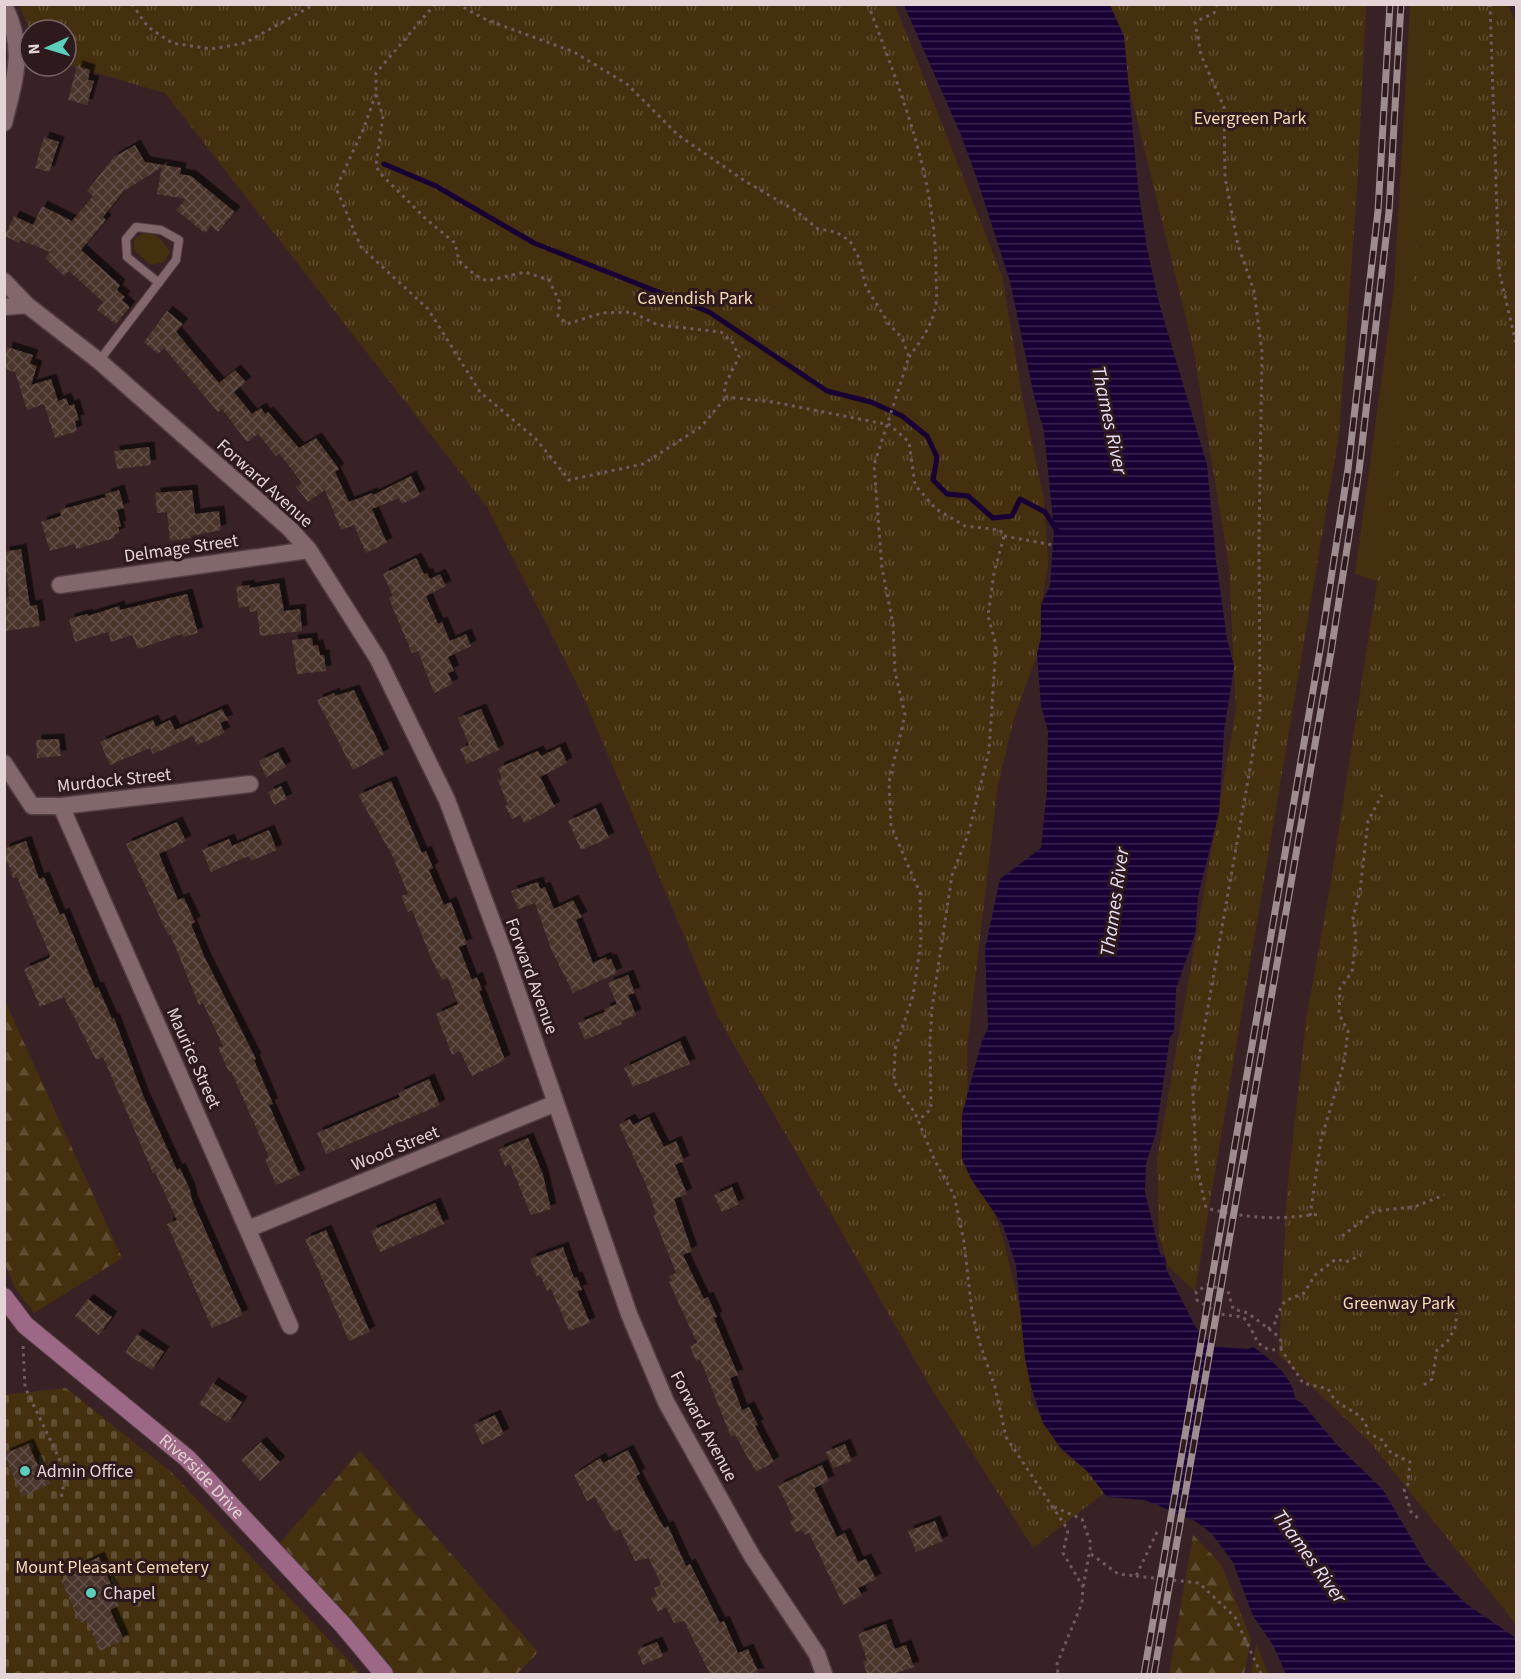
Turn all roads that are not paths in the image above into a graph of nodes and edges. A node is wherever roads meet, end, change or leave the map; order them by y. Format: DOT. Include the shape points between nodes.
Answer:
graph roads {
  1 [pos="4,5"];
  2 [pos="4,123"];
  3 [pos="4,281"];
  4 [pos="159,283"];
  5 [pos="27,305"];
  6 [pos="4,307"];
  7 [pos="99,361"];
  8 [pos="309,550"];
  9 [pos="60,585"];
  10 [pos="4,763"];
  11 [pos="250,784"];
  12 [pos="61,806"];
  13 [pos="556,1103"];
  14 [pos="248,1229"];
  15 [pos="4,1297"];
  16 [pos="290,1326"];
  17 [pos="384,1674"];
  18 [pos="825,1674"];
  1 -- 2 [label="street" via="16,28 18,70"];
  3 -- 5 [label="street, Forward Avenue"];
  4 -- 4 [label="lane" via="176,260 179,240 161,230 136,227 126,239 127,257"];
  4 -- 7 [label="lane"];
  5 -- 6 [label="street"];
  5 -- 7 [label="street, Forward Avenue"];
  7 -- 8 [label="street, Forward Avenue"];
  8 -- 9 [label="street, Delmage Street"];
  8 -- 13 [label="street, Forward Avenue" via="378,659 447,800"];
  10 -- 12 [label="street, Murdock Street" via="32,806"];
  11 -- 12 [label="street, Murdock Street"];
  12 -- 14 [label="street, Maurice Street"];
  13 -- 14 [label="street, Wood Street"];
  13 -- 18 [label="street, Forward Avenue" via="628,1314 666,1402 752,1556 817,1654"];
  14 -- 16 [label="street, Maurice Street"];
  15 -- 17 [label="main road, Riverside Drive" via="25,1325 188,1460"];
}
